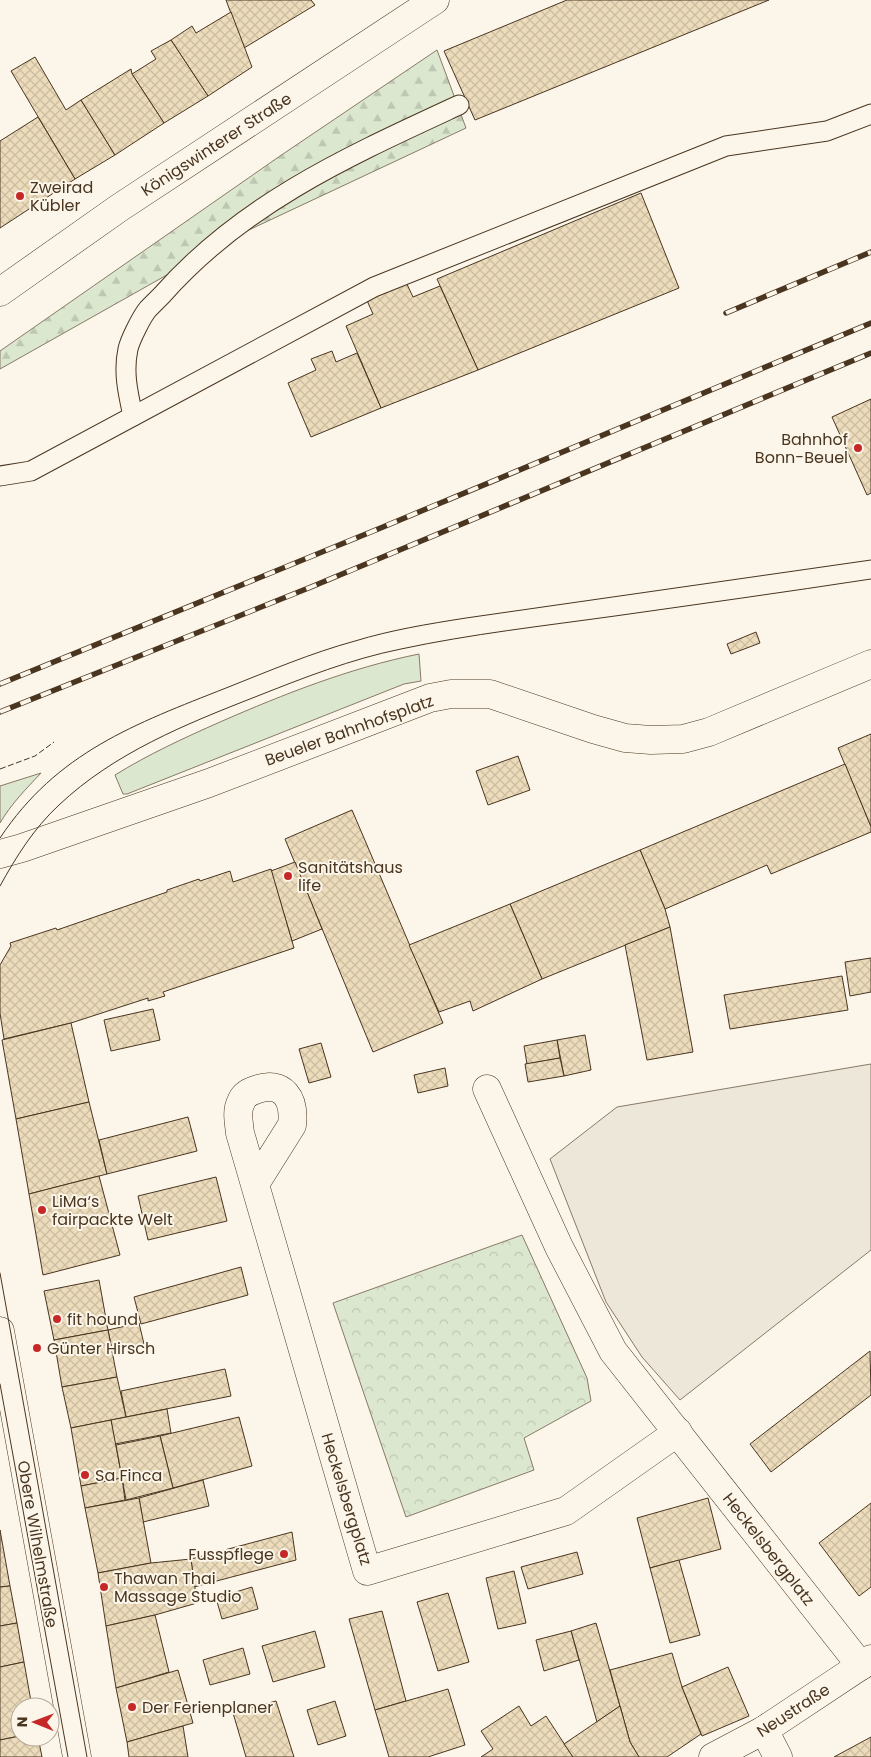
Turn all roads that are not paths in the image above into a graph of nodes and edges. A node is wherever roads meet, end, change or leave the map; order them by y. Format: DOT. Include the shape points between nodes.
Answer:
graph roads {
  1 [pos="419,4"];
  2 [pos="459,105"];
  3 [pos="871,114"];
  4 [pos="0,292"];
  5 [pos="133,416"];
  6 [pos="0,476"];
  7 [pos="871,664"];
  8 [pos="0,854"];
  9 [pos="487,1089"];
  10 [pos="255,1184"];
  11 [pos="0,1331"];
  12 [pos="678,1432"];
  13 [pos="866,1662"];
  14 [pos="764,1730"];
  15 [pos="77,1757"];
  16 [pos="714,1757"];
  17 [pos="778,1757"];
  1 -- 4 [label="street, Königswinterer Straße"];
  2 -- 5 [label="lane" via="378,142 297,185 228,232 172,282 147,310 128,347 125,381"];
  3 -- 5 [label="lane" via="827,131 726,146 374,287"];
  5 -- 6 [label="lane" via="31,471"];
  7 -- 8 [label="street, Beueler Bahnhofsplatz" via="708,732 683,739 625,738 490,694 451,694 430,698 209,783"];
  9 -- 12 [label="street, Heckelsbergplatz" via="559,1247 613,1351"];
  10 -- 12 [label="street, Heckelsbergplatz" via="367,1571 566,1511"];
  11 -- 15 [label="street, Obere Wilhelmstraße"];
  12 -- 13 [label="street, Heckelsbergplatz"];
  13 -- 14 [label="street, Neustraße"];
  14 -- 16 [label="street, Neustraße"];
  14 -- 17 [label="street"];
}
